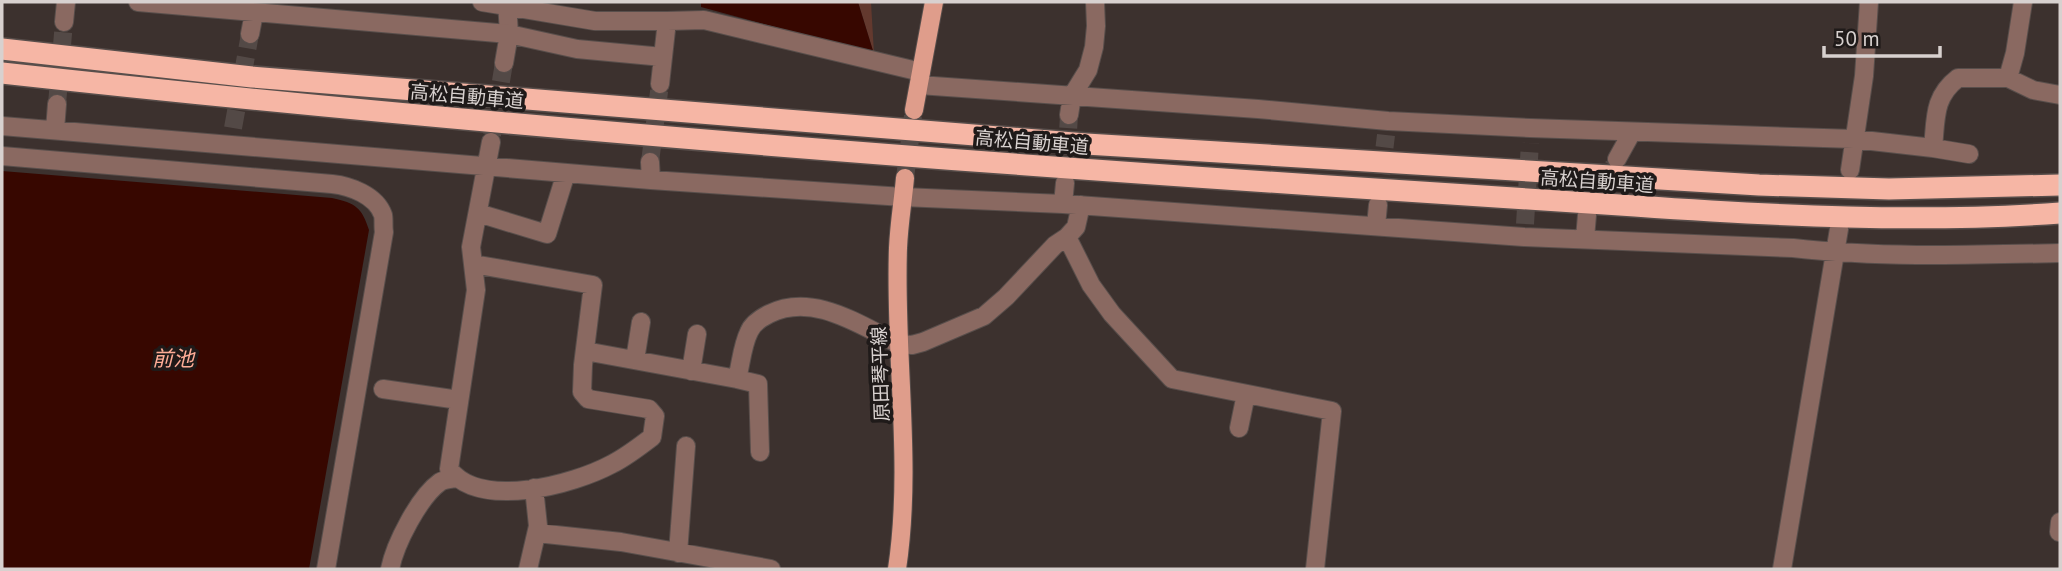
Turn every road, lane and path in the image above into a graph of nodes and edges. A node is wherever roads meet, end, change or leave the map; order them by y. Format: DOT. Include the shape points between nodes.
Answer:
graph roads {
  1 [pos="66,2"];
  2 [pos="138,2"];
  3 [pos="482,2"];
  4 [pos="934,2"];
  5 [pos="1095,2"];
  6 [pos="1869,2"];
  7 [pos="2024,2"];
  8 [pos="507,4"];
  9 [pos="555,8"];
  10 [pos="254,13"];
  11 [pos="667,21"];
  12 [pos="64,22"];
  13 [pos="250,34"];
  14 [pos="509,34"];
  15 [pos="2,49"];
  16 [pos="663,57"];
  17 [pos="504,63"];
  18 [pos="2,73"];
  19 [pos="2008,78"];
  20 [pos="920,79"];
  21 [pos="660,84"];
  22 [pos="2060,95"];
  23 [pos="1072,96"];
  24 [pos="57,104"];
  25 [pos="914,110"];
  26 [pos="1069,115"];
  27 [pos="2,126"];
  28 [pos="55,130"];
  29 [pos="1632,132"];
  30 [pos="1854,139"];
  31 [pos="491,142"];
  32 [pos="1934,148"];
  33 [pos="1969,154"];
  34 [pos="2,156"];
  35 [pos="1617,159"];
  36 [pos="650,162"];
  37 [pos="487,166"];
  38 [pos="1850,170"];
  39 [pos="566,173"];
  40 [pos="905,178"];
  41 [pos="651,180"];
  42 [pos="1065,183"];
  43 [pos="2060,185"];
  44 [pos="903,197"];
  45 [pos="1072,204"];
  46 [pos="1378,205"];
  47 [pos="478,213"];
  48 [pos="2060,213"];
  49 [pos="1587,215"];
  50 [pos="1376,226"];
  51 [pos="1839,229"];
  52 [pos="1067,237"];
  53 [pos="1585,238"];
  54 [pos="1835,253"];
  55 [pos="2060,253"];
  56 [pos="473,264"];
  57 [pos="641,322"];
  58 [pos="697,334"];
  59 [pos="899,344"];
  60 [pos="585,351"];
  61 [pos="635,360"];
  62 [pos="691,371"];
  63 [pos="737,379"];
  64 [pos="383,389"];
  65 [pos="1246,394"];
  66 [pos="459,400"];
  67 [pos="1239,428"];
  68 [pos="686,446"];
  69 [pos="760,452"];
  70 [pos="457,478"];
  71 [pos="534,488"];
  72 [pos="537,533"];
  73 [pos="678,552"];
  74 [pos="326,569"];
  75 [pos="390,569"];
  76 [pos="528,569"];
  77 [pos="771,569"];
  78 [pos="897,569"];
  79 [pos="1315,569"];
  80 [pos="1782,569"];
  1 -- 12 [label="street"];
  2 -- 10 [label="street"];
  3 -- 8 [label="street"];
  4 -- 20 [label="main road"];
  5 -- 23 [label="street" via="1088,70"];
  6 -- 30 [label="street"];
  7 -- 19 [label="street"];
  8 -- 9 [label="street"];
  8 -- 14 [label="street"];
  9 -- 11 [label="street" via="595,21"];
  10 -- 13 [label="street"];
  10 -- 14 [label="street"];
  11 -- 16 [label="street"];
  11 -- 20 [label="street" via="704,20"];
  14 -- 16 [label="street" via="577,50"];
  14 -- 17 [label="street"];
  15 -- 43 [label="highway, 高松自動車道" via="252,77 1086,145 1759,185 1889,189"];
  16 -- 21 [label="street"];
  18 -- 48 [label="highway, 高松自動車道" via="250,100 1102,171 1754,214 1873,218"];
  19 -- 22 [label="street" via="2033,90"];
  19 -- 32 [label="street" via="1958,78 1951,83 1942,92 1937,109"];
  20 -- 23 [label="street"];
  20 -- 25 [label="main road"];
  23 -- 26 [label="street"];
  23 -- 29 [label="street" via="1245,108 1387,128 1530,135"];
  24 -- 28 [label="street"];
  27 -- 28 [label="street"];
  28 -- 37 [label="street" via="232,136"];
  29 -- 30 [label="street"];
  29 -- 35 [label="street"];
  30 -- 32 [label="street"];
  30 -- 38 [label="street"];
  31 -- 37 [label="street"];
  32 -- 33 [label="street"];
  34 -- 74 [label="street" via="332,184 354,189 374,202 383,214 384,232"];
  36 -- 41 [label="street"];
  37 -- 39 [label="street"];
  37 -- 47 [label="street"];
  39 -- 41 [label="street"];
  39 -- 47 [label="street" via="547,234"];
  40 -- 44 [label="main road, 原田琴平線"];
  41 -- 44 [label="street"];
  42 -- 45 [label="street"];
  44 -- 45 [label="street"];
  44 -- 59 [label="main road, 原田琴平線" via="898,250"];
  45 -- 50 [label="street"];
  45 -- 52 [label="street" via="1076,227"];
  46 -- 50 [label="street"];
  47 -- 56 [label="street" via="471,247"];
  49 -- 53 [label="street"];
  50 -- 53 [label="street" via="1525,230"];
  51 -- 54 [label="street"];
  52 -- 59 [label="street" via="984,316 923,342"];
  52 -- 65 [label="street" via="1112,314 1171,379"];
  53 -- 54 [label="street"];
  54 -- 55 [label="street"];
  54 -- 80 [label="street"];
  56 -- 60 [label="street" via="593,285"];
  56 -- 66 [label="street" via="476,290"];
  57 -- 61 [label="street"];
  58 -- 62 [label="street"];
  59 -- 63 [label="street" via="814,306 796,306 761,318 749,330"];
  59 -- 78 [label="main road, 原田琴平線" via="903,507"];
  60 -- 61 [label="street"];
  60 -- 71 [label="street" via="582,392 588,399 649,409 655,416 652,437 610,466"];
  61 -- 62 [label="street"];
  62 -- 63 [label="street"];
  63 -- 69 [label="street" via="758,384"];
  64 -- 66 [label="street"];
  65 -- 67 [label="street"];
  65 -- 79 [label="street" via="1332,411"];
  66 -- 70 [label="street" via="449,469"];
  68 -- 73 [label="street"];
  70 -- 71 [label="street" via="494,492"];
  70 -- 75 [label="street" via="442,481 427,496 401,537"];
  71 -- 72 [label="street"];
  72 -- 73 [label="street"];
  72 -- 76 [label="street"];
  73 -- 77 [label="street"];
}
